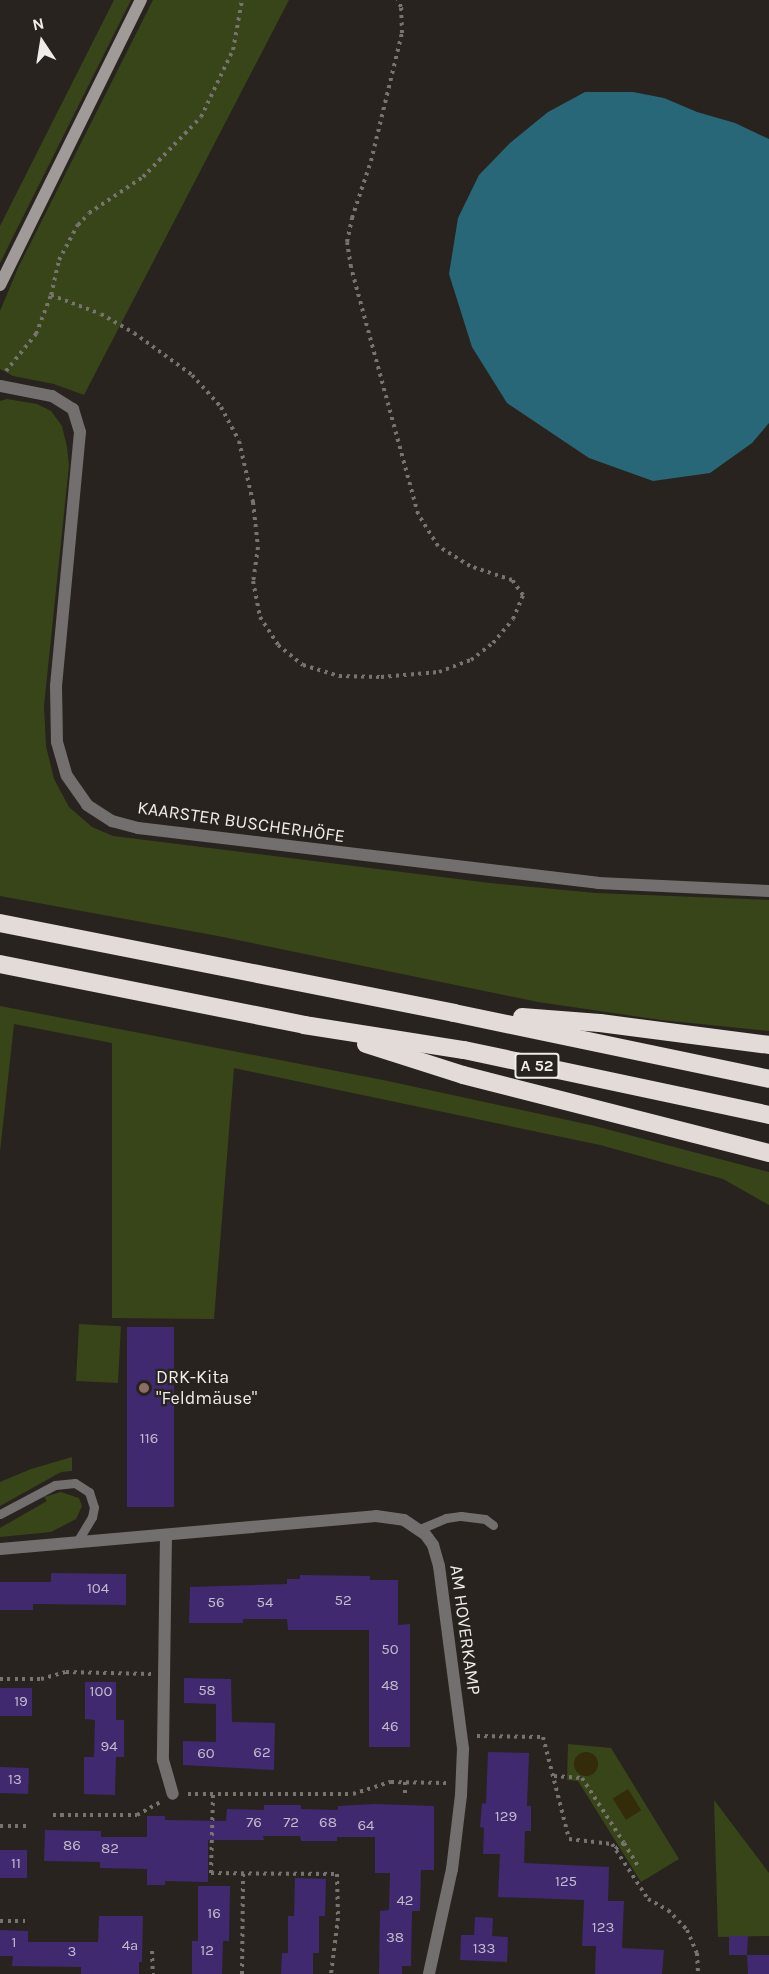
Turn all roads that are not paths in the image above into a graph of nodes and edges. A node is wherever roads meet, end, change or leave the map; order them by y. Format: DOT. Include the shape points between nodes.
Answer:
graph roads {
  1 [pos="141,0"];
  2 [pos="0,285"];
  3 [pos="0,386"];
  4 [pos="769,891"];
  5 [pos="0,923"];
  6 [pos="0,964"];
  7 [pos="454,1013"];
  8 [pos="304,1024"];
  9 [pos="769,1045"];
  10 [pos="769,1079"];
  11 [pos="769,1115"];
  12 [pos="769,1153"];
  13 [pos="0,1514"];
  14 [pos="494,1525"];
  15 [pos="420,1529"];
  16 [pos="166,1535"];
  17 [pos="76,1542"];
  18 [pos="0,1548"];
  19 [pos="173,1794"];
  20 [pos="429,1974"];
  1 -- 2 [label="street"];
  3 -- 4 [label="street, KAARSTER BUSCHERHÖFE" via="52,396 73,409 81,432 56,686 57,742 67,776 87,805 112,821 150,830 587,882"];
  5 -- 7 [label="highway, A 52"];
  6 -- 8 [label="highway, A 52"];
  7 -- 9 [label="highway" via="600,1023"];
  7 -- 10 [label="highway, A 52"];
  8 -- 11 [label="highway, A 52" via="464,1050"];
  8 -- 12 [label="highway" via="463,1075"];
  13 -- 17 [label="lane" via="49,1488 75,1483 89,1492 94,1507"];
  14 -- 15 [label="lane" via="485,1519 461,1516"];
  15 -- 16 [label="street" via="404,1520 376,1516"];
  15 -- 20 [label="street, AM HOVERKAMP" via="433,1545 440,1566 462,1736 462,1783 452,1869"];
  16 -- 17 [label="street"];
  16 -- 19 [label="street" via="163,1760"];
  17 -- 18 [label="street"];
}
